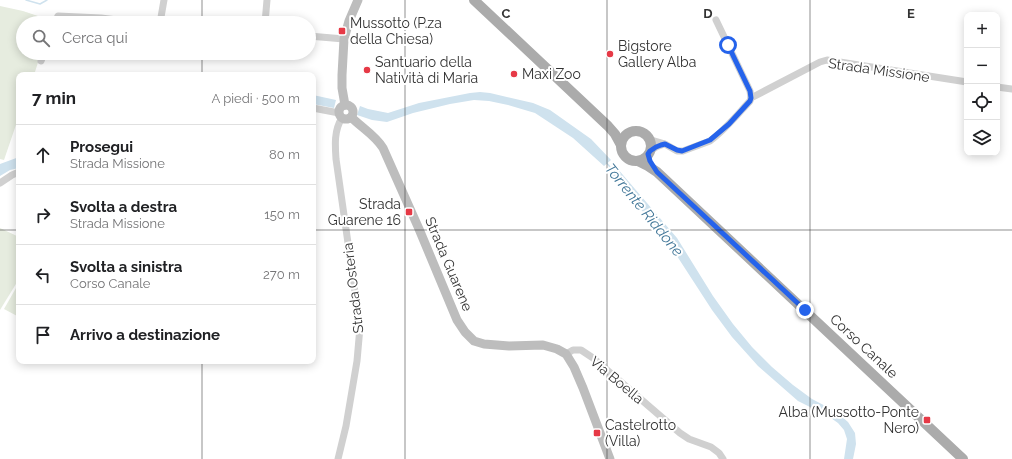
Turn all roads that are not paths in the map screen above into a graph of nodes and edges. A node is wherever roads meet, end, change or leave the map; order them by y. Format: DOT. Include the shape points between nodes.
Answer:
graph roads {
  1 [pos="164,0"];
  2 [pos="267,0"];
  3 [pos="358,0"];
  4 [pos="474,0"];
  5 [pos="161,16"];
  6 [pos="266,16"];
  7 [pos="716,20"];
  8 [pos="316,37"];
  9 [pos="344,40"];
  10 [pos="964,82"];
  11 [pos="1000,87"];
  12 [pos="1012,89"];
  13 [pos="751,98"];
  14 [pos="316,108"];
  15 [pos="345,113"];
  16 [pos="608,126"];
  17 [pos="628,134"];
  18 [pos="648,138"];
  19 [pos="665,144"];
  20 [pos="621,145"];
  21 [pos="649,153"];
  22 [pos="638,161"];
  23 [pos="657,172"];
  24 [pos="16,173"];
  25 [pos="0,183"];
  26 [pos="566,354"];
  27 [pos="338,459"];
  28 [pos="610,459"];
  29 [pos="723,459"];
  30 [pos="963,459"];
  1 -- 5 [label="street"];
  2 -- 6 [label="street"];
  3 -- 9 [label="main road"];
  4 -- 16 [label="main road, Corso Canale"];
  7 -- 13 [label="street"];
  8 -- 9 [label="street"];
  9 -- 15 [label="main road" via="342,88"];
  10 -- 13 [label="street, Strada Missione" via="827,60"];
  11 -- 12 [label="street"];
  13 -- 19 [label="street, Strada Missione" via="729,124 710,140 682,151"];
  14 -- 15 [label="street"];
  15 -- 26 [label="main road, Strada Guarene" via="378,140 383,148 457,320 465,332 484,344 543,345"];
  15 -- 27 [label="street, Strada Osteria" via="339,122 335,146 360,327 357,361"];
  16 -- 17 [label="main road, Corso Canale"];
  16 -- 20 [label="main road, Corso Canale"];
  17 -- 18 [label="main road, Corso Canale" via="638,132"];
  17 -- 20 [label="main road"];
  18 -- 19 [label="street, Strada Missione"];
  18 -- 21 [label="main road, Corso Canale"];
  19 -- 21 [label="street"];
  20 -- 22 [label="main road, Corso Canale" via="625,156 632,161"];
  21 -- 22 [label="main road"];
  21 -- 23 [label="main road, Corso Canale" via="650,161"];
  22 -- 23 [label="main road, Corso Canale"];
  23 -- 30 [label="main road, Corso Canale"];
  24 -- 25 [label="street"];
  26 -- 28 [label="main road" via="583,388"];
  26 -- 29 [label="street, Via Boella" via="580,350 593,358 680,433 711,447"];
}
